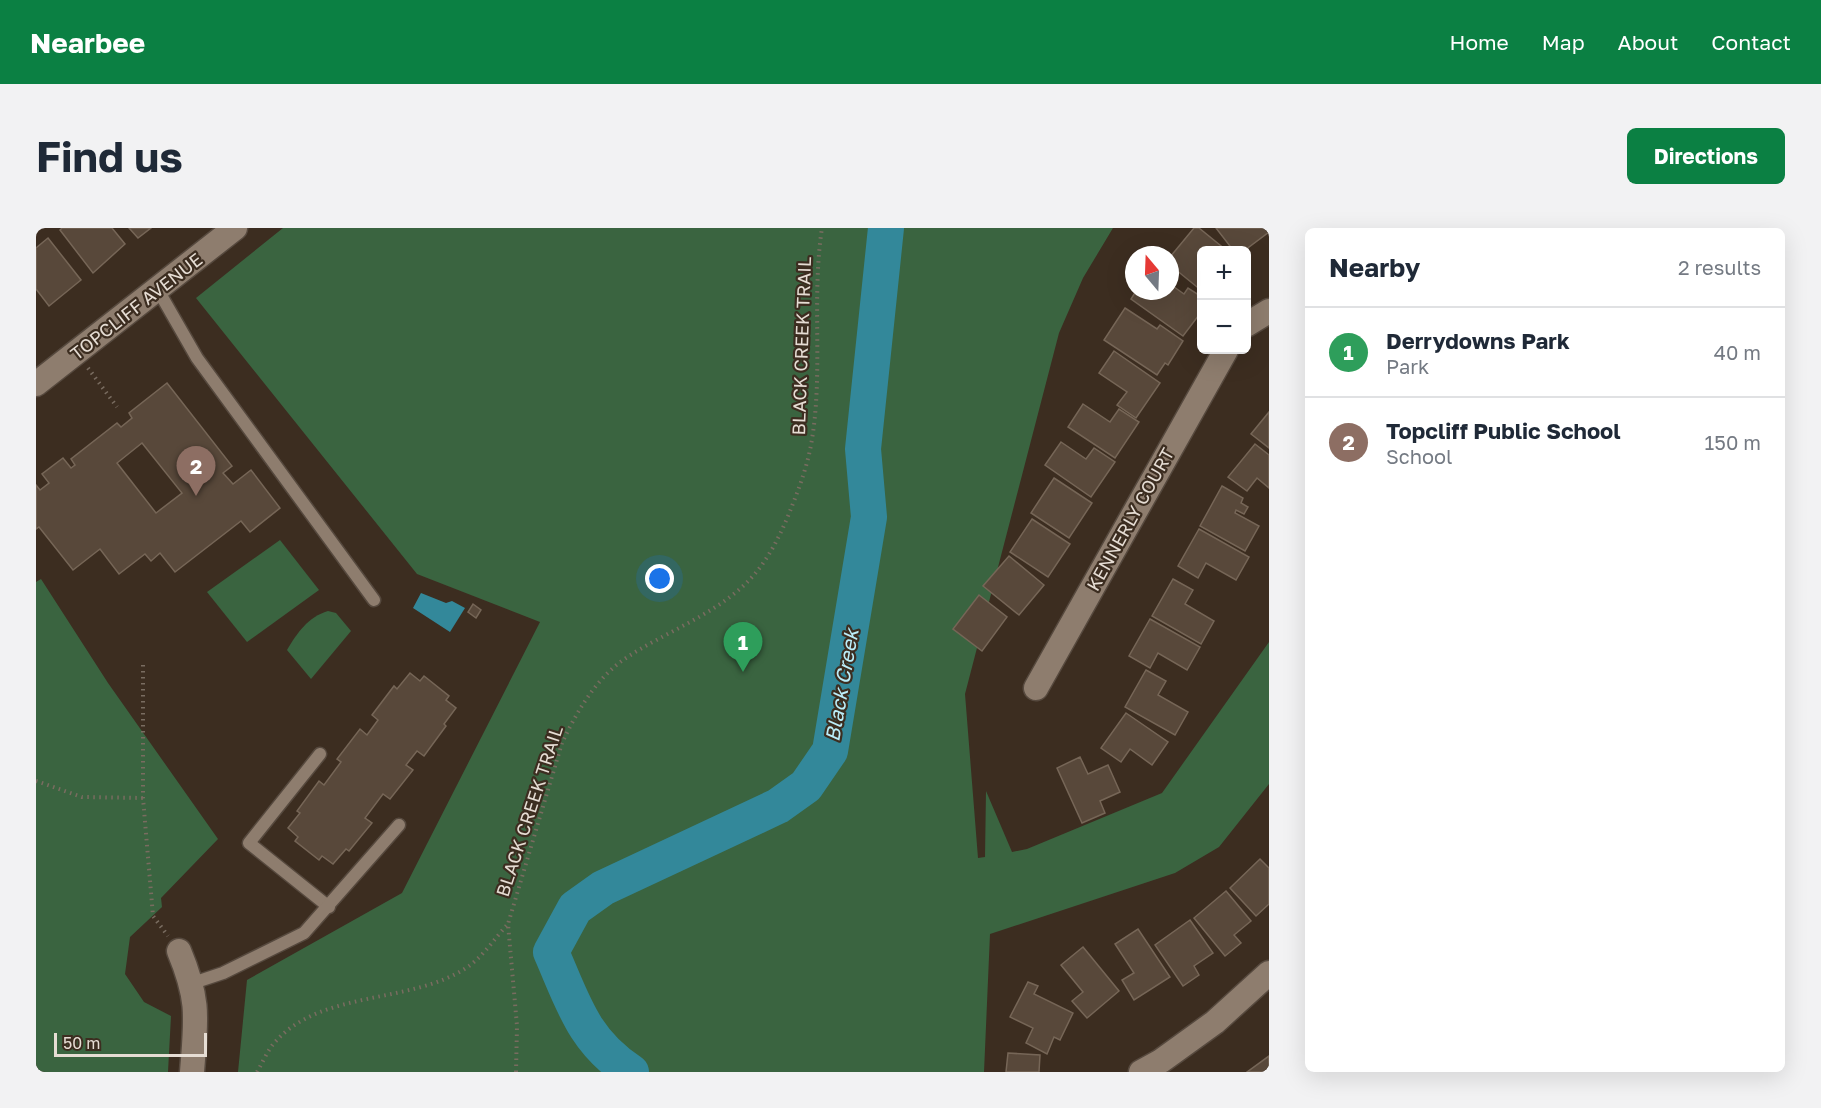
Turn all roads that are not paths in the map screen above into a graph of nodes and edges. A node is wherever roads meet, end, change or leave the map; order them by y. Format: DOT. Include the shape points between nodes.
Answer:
graph roads {
  1 [pos="235,228"];
  2 [pos="158,290"];
  3 [pos="1269,311"];
  4 [pos="1251,322"];
  5 [pos="1224,354"];
  6 [pos="36,384"];
  7 [pos="374,600"];
  8 [pos="1036,688"];
  9 [pos="320,754"];
  10 [pos="399,825"];
  11 [pos="328,906"];
  12 [pos="179,951"];
  13 [pos="1269,973"];
  14 [pos="193,983"];
  15 [pos="192,1072"];
  16 [pos="1141,1072"];
  1 -- 2 [label="street, TOPCLIFF AVENUE"];
  2 -- 6 [label="street, TOPCLIFF AVENUE"];
  2 -- 7 [label="lane" via="197,358"];
  3 -- 4 [label="street"];
  5 -- 8 [label="street, KENNERLY COURT"];
  9 -- 11 [label="lane" via="249,843"];
  10 -- 11 [label="lane"];
  11 -- 14 [label="lane" via="303,933 223,973"];
  12 -- 14 [label="street"];
  13 -- 16 [label="street" via="1215,1022"];
  14 -- 15 [label="street" via="196,1005"];
}
